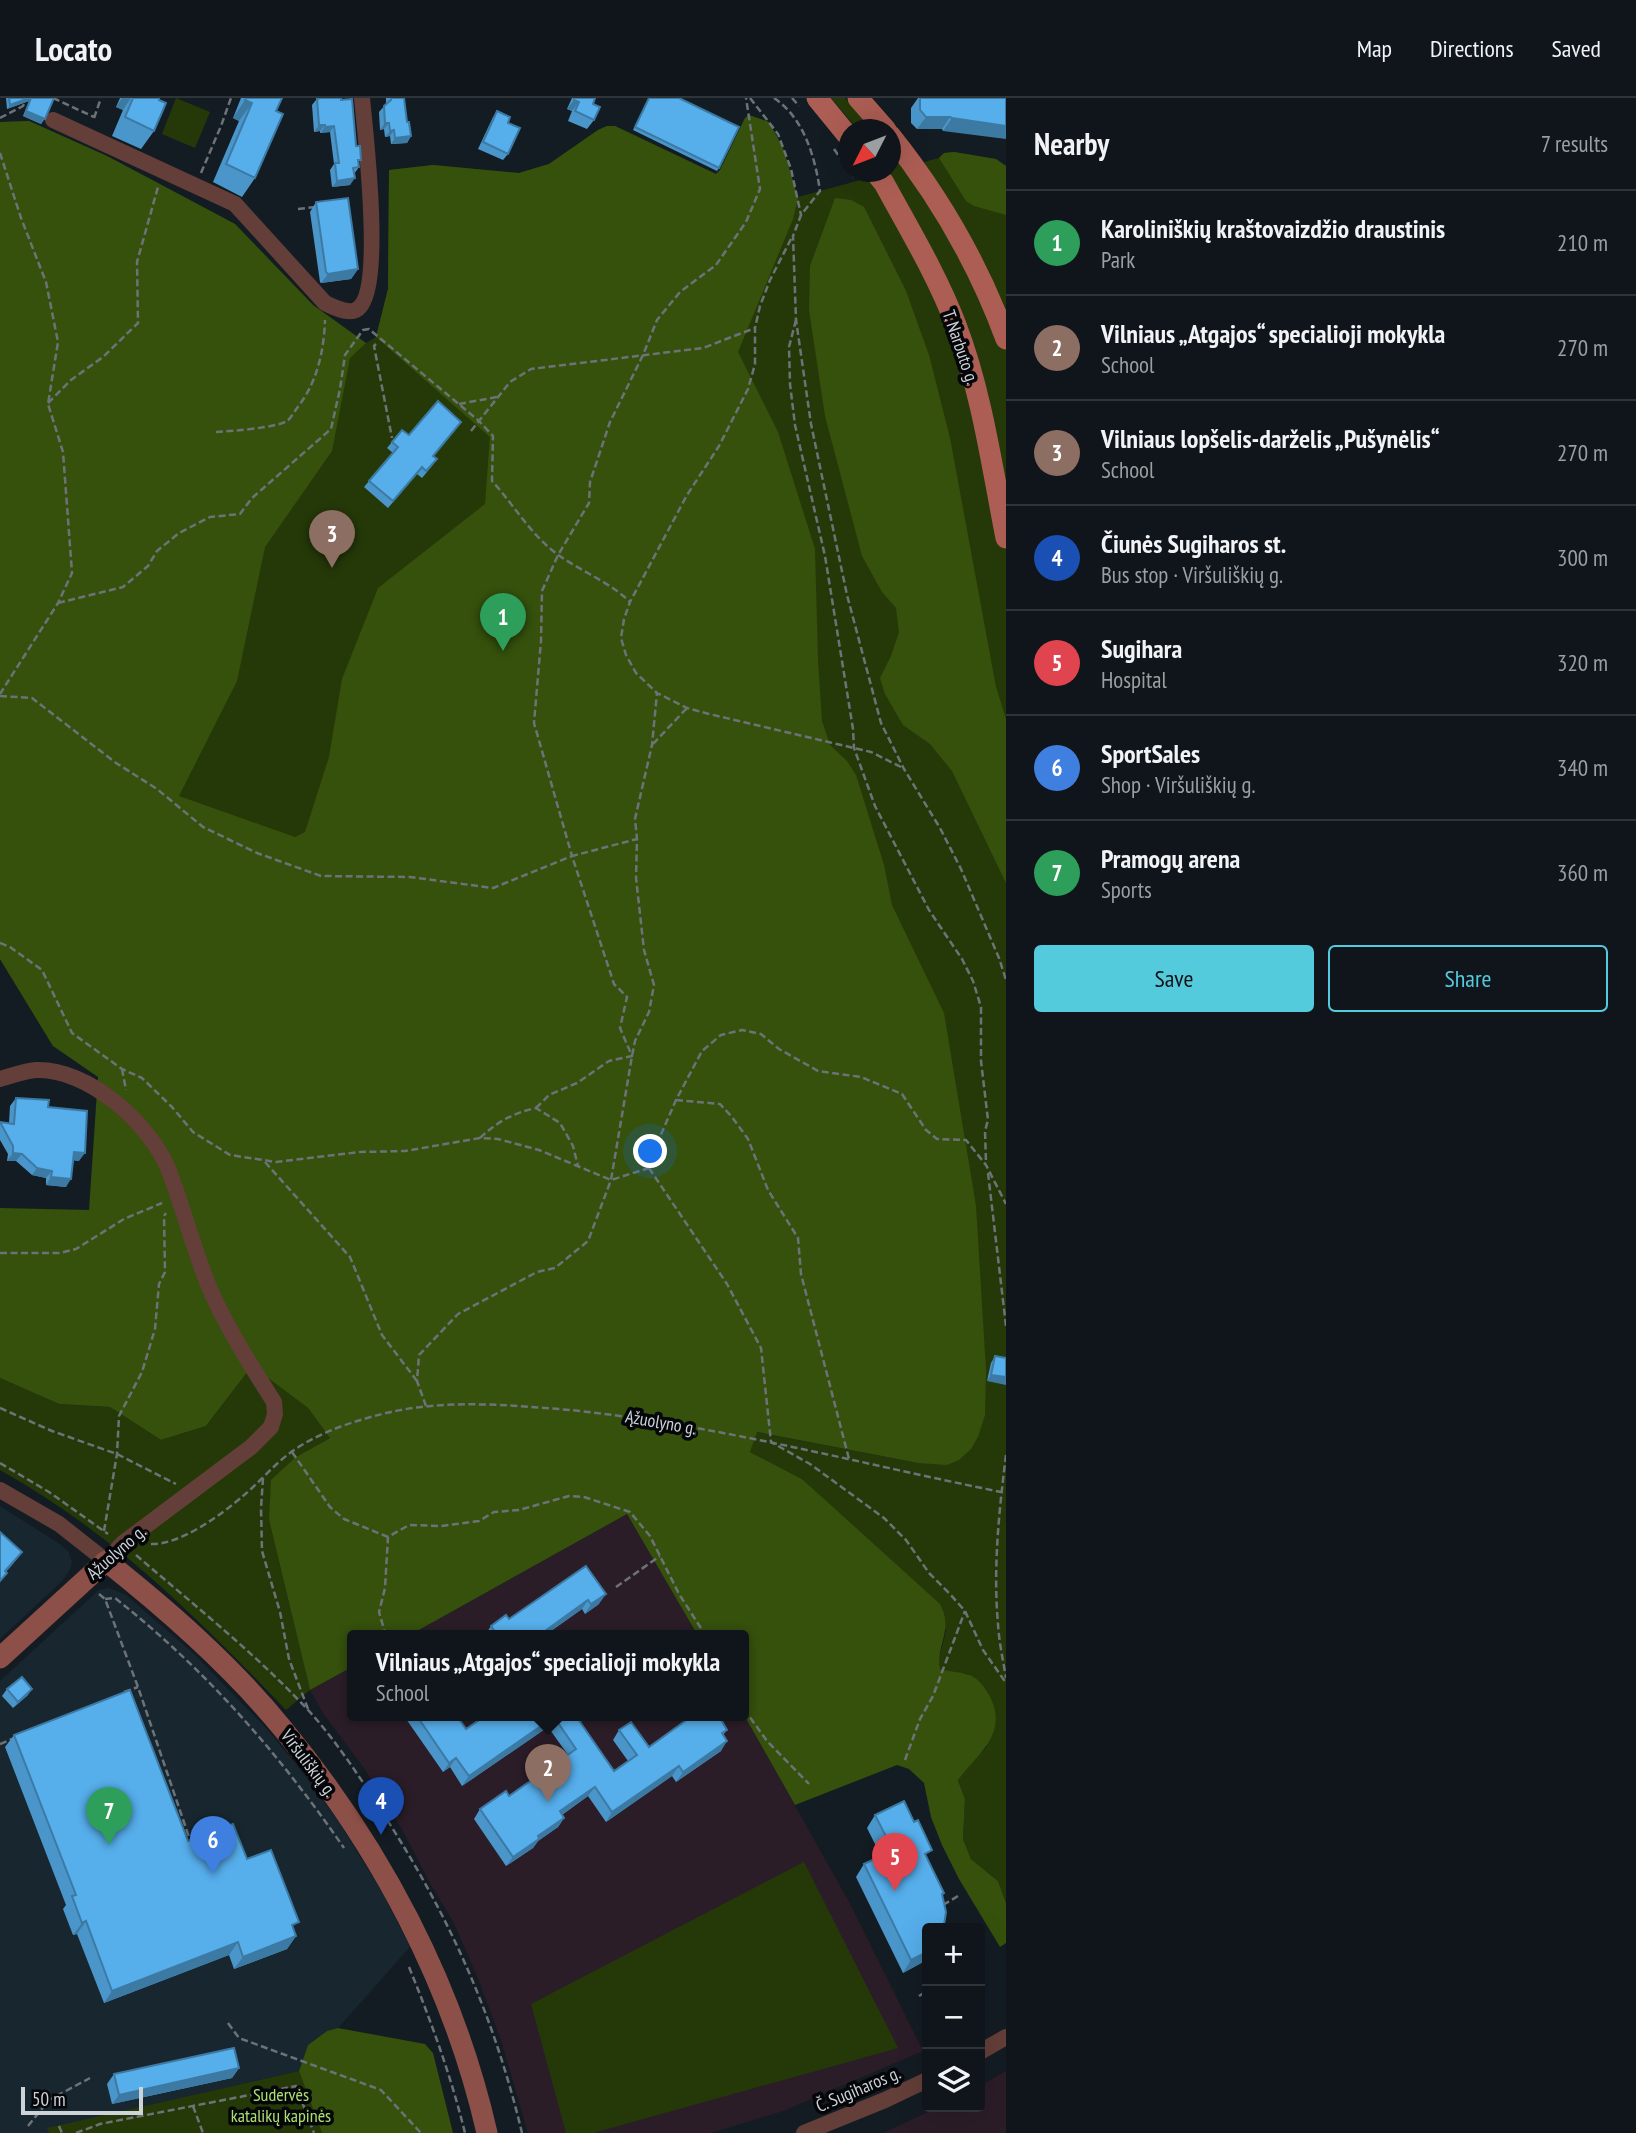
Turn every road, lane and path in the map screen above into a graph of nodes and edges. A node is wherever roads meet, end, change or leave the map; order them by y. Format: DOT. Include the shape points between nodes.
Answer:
graph roads {
  1 [pos="27,98"];
  2 [pos="52,98"];
  3 [pos="101,98"];
  4 [pos="231,98"];
  5 [pos="362,98"];
  6 [pos="748,98"];
  7 [pos="774,98"];
  8 [pos="817,98"];
  9 [pos="858,98"];
  10 [pos="0,118"];
  11 [pos="876,119"];
  12 [pos="52,120"];
  13 [pos="838,123"];
  14 [pos="901,148"];
  15 [pos="0,153"];
  16 [pos="883,182"];
  17 [pos="195,185"];
  18 [pos="157,189"];
  19 [pos="316,207"];
  20 [pos="298,209"];
  21 [pos="801,215"];
  22 [pos="793,236"];
  23 [pos="325,303"];
  24 [pos="796,320"];
  25 [pos="755,328"];
  26 [pos="1006,339"];
  27 [pos="376,344"];
  28 [pos="643,355"];
  29 [pos="497,397"];
  30 [pos="48,404"];
  31 [pos="458,404"];
  32 [pos="479,421"];
  33 [pos="471,431"];
  34 [pos="216,432"];
  35 [pos="392,438"];
  36 [pos="1006,538"];
  37 [pos="558,555"];
  38 [pos="630,602"];
  39 [pos="58,603"];
  40 [pos="657,693"];
  41 [pos="0,695"];
  42 [pos="687,708"];
  43 [pos="652,745"];
  44 [pos="855,748"];
  45 [pos="904,769"];
  46 [pos="637,839"];
  47 [pos="572,856"];
  48 [pos="0,943"];
  49 [pos="1006,980"];
  50 [pos="632,1056"];
  51 [pos="0,1079"];
  52 [pos="677,1100"];
  53 [pos="536,1108"];
  54 [pos="480,1138"];
  55 [pos="264,1160"];
  56 [pos="986,1165"];
  57 [pos="578,1166"];
  58 [pos="649,1168"];
  59 [pos="611,1180"];
  60 [pos="177,1195"];
  61 [pos="1006,1204"];
  62 [pos="0,1253"];
  63 [pos="1006,1326"];
  64 [pos="417,1381"];
  65 [pos="426,1406"];
  66 [pos="0,1408"];
  67 [pos="771,1442"];
  68 [pos="292,1452"];
  69 [pos="117,1454"];
  70 [pos="1006,1455"];
  71 [pos="849,1459"];
  72 [pos="0,1463"];
  73 [pos="263,1478"];
  74 [pos="0,1490"];
  75 [pos="192,1492"];
  76 [pos="1004,1493"];
  77 [pos="387,1537"];
  78 [pos="123,1543"];
  79 [pos="660,1556"];
  80 [pos="106,1561"];
  81 [pos="616,1587"];
  82 [pos="965,1611"];
  83 [pos="384,1630"];
  84 [pos="702,1630"];
  85 [pos="0,1658"];
  86 [pos="1006,1680"];
  87 [pos="138,1687"];
  88 [pos="125,1692"];
  89 [pos="309,1712"];
  90 [pos="749,1716"];
  91 [pos="12,1739"];
  92 [pos="0,1744"];
  93 [pos="905,1760"];
  94 [pos="809,1784"];
  95 [pos="190,1840"];
  96 [pos="344,1847"];
  97 [pos="958,1896"];
  98 [pos="938,1908"];
  99 [pos="409,1967"];
  100 [pos="922,1994"];
  101 [pos="919,1996"];
  102 [pos="228,2023"];
  103 [pos="1006,2037"];
  104 [pos="985,2049"];
  105 [pos="90,2078"];
  106 [pos="922,2082"];
  107 [pos="193,2106"];
  108 [pos="28,2126"];
  109 [pos="59,2126"];
  110 [pos="62,2133"];
  111 [pos="76,2133"];
  112 [pos="203,2133"];
  113 [pos="314,2133"];
  114 [pos="421,2133"];
  115 [pos="465,2133"];
  116 [pos="487,2133"];
  117 [pos="804,2133"];
  1 -- 10 [label="path" via="23,106"];
  2 -- 3 [label="path" via="94,117"];
  4 -- 17 [label="path"];
  5 -- 23 [label="street" via="371,200 368,290 365,302 356,310"];
  6 -- 21 [label="path" via="778,134"];
  6 -- 28 [label="path" via="760,189 746,222 716,265 680,292 657,320"];
  7 -- 21 [label="path" via="803,131 817,169 820,191"];
  8 -- 13 [label="main road"];
  9 -- 11 [label="main road"];
  12 -- 17 [label="street"];
  14 -- 26 [label="main road" via="963,244"];
  15 -- 30 [label="path" via="46,282 58,342"];
  16 -- 36 [label="main road, T. Narbuto g." via="956,326 978,397"];
  17 -- 23 [label="street" via="235,204"];
  18 -- 30 [label="path" via="137,262 138,323"];
  19 -- 20 [label="path"];
  21 -- 22 [label="path"];
  22 -- 24 [label="path"];
  22 -- 25 [label="path" via="770,280"];
  23 -- 34 [label="path" via="318,367 308,394 287,421"];
  24 -- 44 [label="path" via="789,347 795,425 825,556"];
  24 -- 45 [label="path" via="811,424 850,607 881,723"];
  25 -- 28 [label="path" via="703,348"];
  25 -- 38 [label="path" via="755,364 748,389"];
  27 -- 35 [label="path"];
  28 -- 29 [label="path" via="531,369"];
  28 -- 37 [label="path" via="610,422 590,482 589,503"];
  29 -- 31 [label="path"];
  29 -- 32 [label="path"];
  30 -- 39 [label="path" via="63,452 72,573"];
  31 -- 32 [label="path"];
  31 -- 39 [label="path" via="377,335 363,330 345,355 331,429 240,514 210,517 179,533 123,587"];
  32 -- 33 [label="path"];
  32 -- 37 [label="path" via="493,436 492,481 534,535"];
  37 -- 38 [label="path"];
  37 -- 47 [label="path" via="542,590 534,723"];
  38 -- 40 [label="path" via="621,638 626,655 636,673"];
  39 -- 41 [label="path"];
  40 -- 42 [label="path"];
  40 -- 43 [label="path"];
  41 -- 47 [label="path" via="33,698 203,827 321,876 410,877 493,888"];
  42 -- 43 [label="path"];
  42 -- 44 [label="path"];
  43 -- 46 [label="path" via="635,819"];
  44 -- 45 [label="path"];
  44 -- 56 [label="path" via="875,806 929,910 973,981 981,1007"];
  45 -- 49 [label="path" via="961,869"];
  46 -- 47 [label="path"];
  46 -- 50 [label="path" via="644,950 654,985"];
  47 -- 50 [label="path" via="614,984 627,997 620,1028"];
  48 -- 55 [label="path" via="41,970 72,1033 142,1078 193,1132 230,1155"];
  50 -- 53 [label="path" via="609,1061 549,1095"];
  50 -- 59 [label="path"];
  51 -- 60 [label="street" via="37,1070 89,1084 131,1115 151,1137"];
  52 -- 56 [label="path" via="702,1051 722,1035 741,1030 761,1034 818,1071 861,1077 902,1094 926,1130 937,1139 966,1140"];
  52 -- 58 [label="path"];
  52 -- 71 [label="path" via="719,1104 732,1117 748,1139 768,1190 799,1238 801,1274"];
  53 -- 54 [label="path" via="517,1112"];
  53 -- 57 [label="path" via="560,1122"];
  54 -- 55 [label="path" via="405,1151"];
  54 -- 57 [label="path" via="529,1147"];
  55 -- 64 [label="path" via="350,1257 382,1335"];
  56 -- 61 [label="path"];
  56 -- 63 [label="path"];
  57 -- 59 [label="path"];
  58 -- 59 [label="path"];
  58 -- 67 [label="path" via="727,1284 761,1348"];
  59 -- 64 [label="path" via="588,1241 555,1268 537,1272 458,1314 419,1355"];
  60 -- 62 [label="path" via="124,1219 76,1249"];
  60 -- 69 [label="path" via="164,1216 165,1272 159,1284 155,1329 142,1372 119,1416"];
  60 -- 75 [label="street, Ąžuolyno g." via="213,1295 274,1402 275,1414 271,1427 251,1447"];
  64 -- 65 [label="path"];
  65 -- 67 [label="path, Ąžuolyno g." via="538,1407 606,1414"];
  65 -- 68 [label="path, Ąžuolyno g." via="345,1424"];
  66 -- 69 [label="path"];
  67 -- 71 [label="path, Ąžuolyno g."];
  67 -- 82 [label="path" via="810,1464 884,1518"];
  68 -- 73 [label="path, Ąžuolyno g."];
  68 -- 77 [label="path" via="330,1507 344,1519"];
  69 -- 72 [label="path" via="104,1531"];
  69 -- 75 [label="path"];
  70 -- 76 [label="path"];
  71 -- 76 [label="path, Ąžuolyno g."];
  73 -- 78 [label="path, Ąžuolyno g." via="183,1536 161,1544"];
  73 -- 89 [label="path" via="262,1551 289,1659"];
  74 -- 80 [label="street" via="59,1524"];
  75 -- 78 [label="street, Ąžuolyno g."];
  76 -- 86 [label="path" via="996,1591"];
  77 -- 79 [label="path" via="409,1525 479,1521 494,1512 584,1497 630,1512"];
  77 -- 83 [label="path" via="379,1612"];
  78 -- 80 [label="street, Ąžuolyno g."];
  79 -- 81 [label="path"];
  79 -- 84 [label="path"];
  80 -- 85 [label="main road, Ąžuolyno g."];
  80 -- 116 [label="main road, Viršuliškių g." via="251,1692 330,1789 370,1847 447,2004"];
  82 -- 86 [label="path" via="983,1650"];
  82 -- 93 [label="path"];
  87 -- 88 [label="path"];
  87 -- 95 [label="path"];
  87 -- 96 [label="path" via="105,1599 115,1598 151,1627 232,1705"];
  90 -- 94 [label="path"];
  91 -- 92 [label="path"];
  97 -- 98 [label="path"];
  99 -- 115 [label="path" via="455,2092"];
  100 -- 101 [label="path"];
  102 -- 114 [label="path" via="239,2038 381,2090"];
  103 -- 104 [label="street"];
  105 -- 108 [label="path" via="49,2100"];
  106 -- 117 [label="street, Č. Sugiharos g."];
  107 -- 111 [label="path"];
  107 -- 112 [label="path"];
  107 -- 113 [label="path" via="296,2086"];
  109 -- 110 [label="path"];
}
